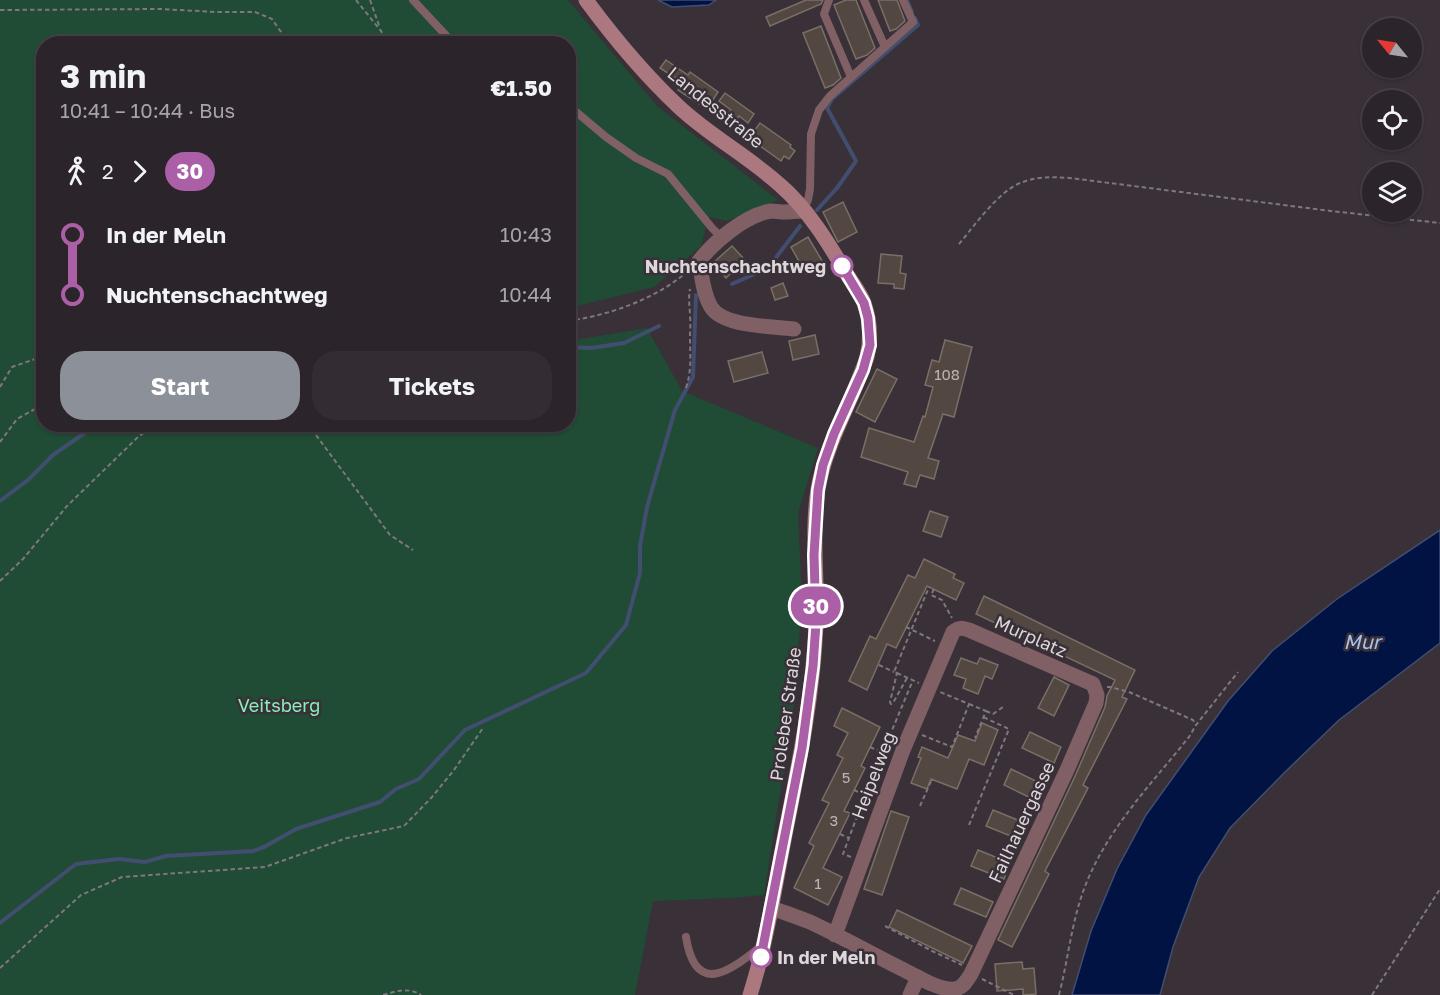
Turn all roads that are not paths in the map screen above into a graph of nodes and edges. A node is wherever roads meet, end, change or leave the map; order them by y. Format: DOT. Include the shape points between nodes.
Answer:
graph roads {
  1 [pos="413,0"];
  2 [pos="586,0"];
  3 [pos="829,0"];
  4 [pos="864,0"];
  5 [pos="903,0"];
  6 [pos="447,36"];
  7 [pos="885,47"];
  8 [pos="851,77"];
  9 [pos="576,112"];
  10 [pos="780,185"];
  11 [pos="803,211"];
  12 [pos="721,237"];
  13 [pos="794,329"];
  14 [pos="955,630"];
  15 [pos="1094,687"];
  16 [pos="771,909"];
  17 [pos="835,935"];
  18 [pos="686,937"];
  19 [pos="764,943"];
  20 [pos="918,977"];
  21 [pos="750,995"];
  22 [pos="910,995"];
  1 -- 6 [label="lane"];
  2 -- 10 [label="main road, Landesstraße" via="634,61 681,109"];
  3 -- 8 [label="lane" via="824,14"];
  4 -- 7 [label="lane"];
  5 -- 7 [label="lane" via="912,22"];
  7 -- 8 [label="lane"];
  8 -- 11 [label="lane" via="819,110 811,134 810,189"];
  9 -- 12 [label="lane" via="636,158 668,174"];
  10 -- 11 [label="main road, Proleber Straße"];
  11 -- 12 [label="street" via="757,215"];
  11 -- 16 [label="main road, Proleber Straße" via="864,303 870,345 834,434 818,490 813,666 802,748"];
  12 -- 13 [label="street" via="699,261 711,308 732,322"];
  14 -- 15 [label="street, Murplatz" via="969,630"];
  14 -- 17 [label="street, Heipelweg" via="911,730"];
  15 -- 20 [label="street, Failhauergasse" via="1096,703 971,974 959,988 953,989"];
  16 -- 17 [label="street"];
  16 -- 19 [label="main road, Proleber Straße"];
  17 -- 20 [label="street"];
  18 -- 19 [label="lane" via="691,961 708,976 724,974"];
  19 -- 21 [label="main road, Proleber Straße"];
  20 -- 22 [label="street"];
}
